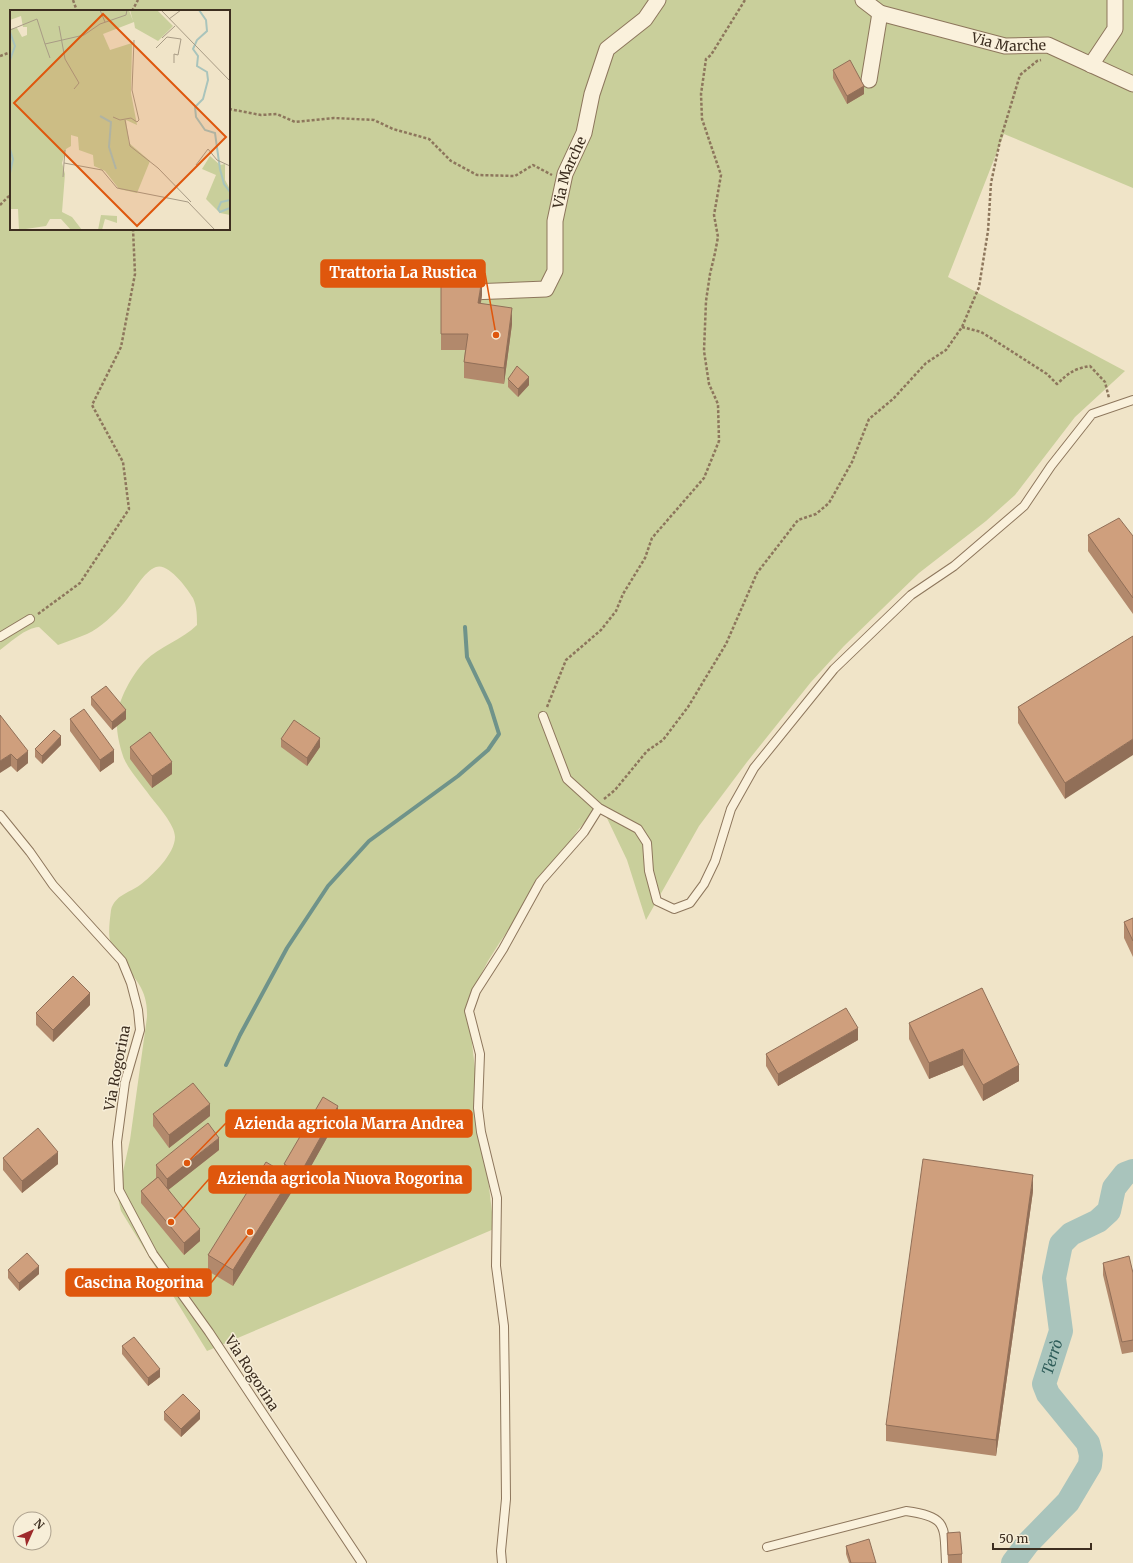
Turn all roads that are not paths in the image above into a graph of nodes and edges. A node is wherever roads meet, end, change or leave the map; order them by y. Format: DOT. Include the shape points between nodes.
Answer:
graph roads {
  1 [pos="658,0"];
  2 [pos="864,0"];
  3 [pos="1115,0"];
  4 [pos="880,14"];
  5 [pos="1091,65"];
  6 [pos="869,80"];
  7 [pos="1133,84"];
  8 [pos="470,296"];
  9 [pos="1133,400"];
  10 [pos="30,619"];
  11 [pos="0,637"];
  12 [pos="543,716"];
  13 [pos="599,808"];
  14 [pos="0,816"];
  15 [pos="767,1547"];
  16 [pos="362,1563"];
  17 [pos="502,1563"];
  18 [pos="946,1563"];
  1 -- 8 [label="street, Via Marche" via="645,19 607,49 592,94 584,133 565,174 555,221 555,271 546,288 470,292"];
  2 -- 4 [label="street, Via Marche"];
  3 -- 5 [label="street" via="1115,29"];
  4 -- 5 [label="street, Via Marche" via="1005,46 1048,45"];
  4 -- 6 [label="street"];
  5 -- 7 [label="street, Via Marche"];
  9 -- 13 [label="lane" via="1092,414 1051,466 1024,506 954,566 911,595 834,669 754,768 731,809 715,861 704,884 690,903 674,909 657,901 649,871 647,843 638,829"];
  10 -- 11 [label="lane"];
  12 -- 13 [label="lane" via="567,779"];
  13 -- 17 [label="lane" via="584,832 540,882 504,949 476,991 469,1011 480,1054 478,1108 481,1132 497,1198 496,1266 504,1326 506,1410 506,1499"];
  14 -- 16 [label="lane, Via Rogorina" via="53,885 122,961 131,983 140,1030 126,1082 116,1142 119,1190 153,1254 209,1332"];
  15 -- 18 [label="lane" via="906,1511 927,1514 940,1522 944,1532"];
}
